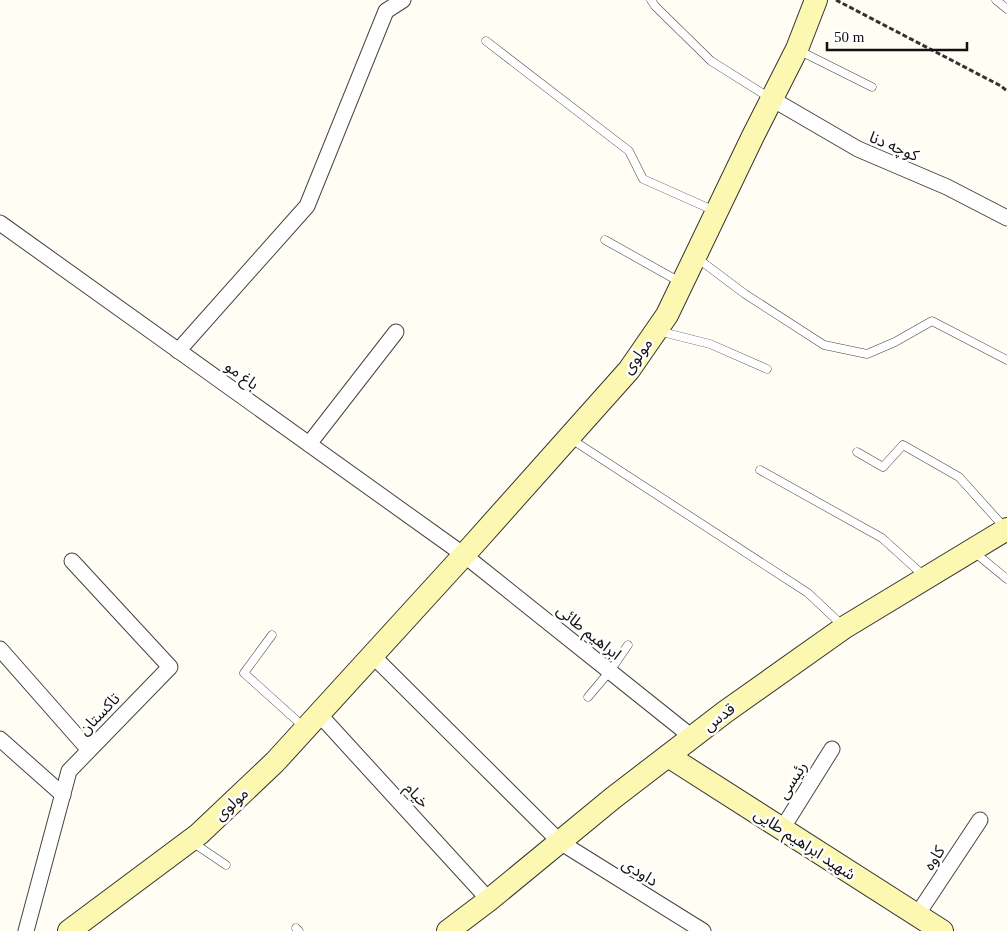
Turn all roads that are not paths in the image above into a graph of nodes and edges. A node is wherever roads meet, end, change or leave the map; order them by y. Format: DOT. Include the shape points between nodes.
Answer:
graph roads {
  1 [pos="403,0"];
  2 [pos="651,0"];
  3 [pos="816,0"];
  4 [pos="996,0"];
  5 [pos="1007,9"];
  6 [pos="486,41"];
  7 [pos="797,49"];
  8 [pos="872,87"];
  9 [pos="772,99"];
  10 [pos="716,212"];
  11 [pos="1007,218"];
  12 [pos="0,223"];
  13 [pos="605,240"];
  14 [pos="695,256"];
  15 [pos="682,283"];
  16 [pos="656,331"];
  17 [pos="396,332"];
  18 [pos="178,351"];
  19 [pos="1007,360"];
  20 [pos="767,369"];
  21 [pos="569,437"];
  22 [pos="309,444"];
  23 [pos="857,452"];
  24 [pos="760,470"];
  25 [pos="1006,529"];
  26 [pos="972,550"];
  27 [pos="464,555"];
  28 [pos="72,561"];
  29 [pos="925,578"];
  30 [pos="1007,579"];
  31 [pos="845,627"];
  32 [pos="272,635"];
  33 [pos="628,646"];
  34 [pos="0,650"];
  35 [pos="372,655"];
  36 [pos="610,671"];
  37 [pos="588,697"];
  38 [pos="312,721"];
  39 [pos="692,737"];
  40 [pos="0,739"];
  41 [pos="832,749"];
  42 [pos="89,750"];
  43 [pos="668,756"];
  44 [pos="63,795"];
  45 [pos="980,820"];
  46 [pos="782,829"];
  47 [pos="190,840"];
  48 [pos="560,842"];
  49 [pos="226,865"];
  50 [pos="489,900"];
  51 [pos="917,915"];
  52 [pos="26,931"];
  53 [pos="69,931"];
  54 [pos="448,931"];
  55 [pos="703,931"];
  56 [pos="942,931"];
  1 -- 18 [label="street" via="386,11 307,206"];
  2 -- 9 [label="lane" via="711,61"];
  3 -- 7 [label="street, مولوی"];
  4 -- 5 [label="lane"];
  6 -- 10 [label="lane" via="628,151 643,179"];
  7 -- 8 [label="lane"];
  7 -- 9 [label="street, مولوی"];
  9 -- 10 [label="street, مولوی"];
  9 -- 11 [label="street, کوچه دنا" via="858,150"];
  10 -- 14 [label="street, مولوی"];
  12 -- 18 [label="street, باغ مو"];
  13 -- 15 [label="lane"];
  14 -- 15 [label="street, مولوی"];
  14 -- 19 [label="lane" via="745,294 824,345 868,354 932,321"];
  15 -- 16 [label="street, مولوی"];
  16 -- 20 [label="lane" via="710,344"];
  16 -- 21 [label="street, مولوی" via="629,370"];
  17 -- 22 [label="street"];
  18 -- 22 [label="street, باغ مو"];
  21 -- 27 [label="street, مولوی"];
  21 -- 31 [label="lane" via="808,593"];
  22 -- 27 [label="street, باغ مو"];
  23 -- 25 [label="lane" via="883,467 903,445 959,478"];
  24 -- 29 [label="lane" via="882,538"];
  25 -- 26 [label="street, قدس"];
  26 -- 29 [label="street, قدس"];
  26 -- 30 [label="lane"];
  27 -- 35 [label="street, مولوی"];
  27 -- 36 [label="street, ابراهیم طائی"];
  28 -- 42 [label="street, تاکستان" via="170,667"];
  29 -- 31 [label="street, قدس"];
  31 -- 39 [label="street, قدس"];
  32 -- 38 [label="lane" via="244,673"];
  33 -- 36 [label="lane"];
  34 -- 42 [label="street"];
  35 -- 38 [label="street, مولوی"];
  35 -- 48 [label="street"];
  36 -- 37 [label="lane"];
  36 -- 39 [label="street, ابراهیم طائی"];
  38 -- 47 [label="street, مولوی" via="275,762"];
  38 -- 50 [label="street, خیام"];
  39 -- 43 [label="street, قدس"];
  40 -- 44 [label="street"];
  41 -- 46 [label="street, رئیسی"];
  42 -- 44 [label="street, تاکستان" via="69,771"];
  43 -- 46 [label="street, شهید ابراهیم طایی"];
  43 -- 48 [label="street, قدس"];
  44 -- 52 [label="street, تاکستان"];
  45 -- 51 [label="street, کاوه"];
  46 -- 51 [label="street, شهید ابراهیم طایی"];
  47 -- 49 [label="lane"];
  47 -- 53 [label="street, مولوی"];
  48 -- 50 [label="street, قدس"];
  48 -- 55 [label="street, داودی"];
  50 -- 54 [label="street, قدس"];
  51 -- 56 [label="street, شهید ابراهیم طایی"];
}
